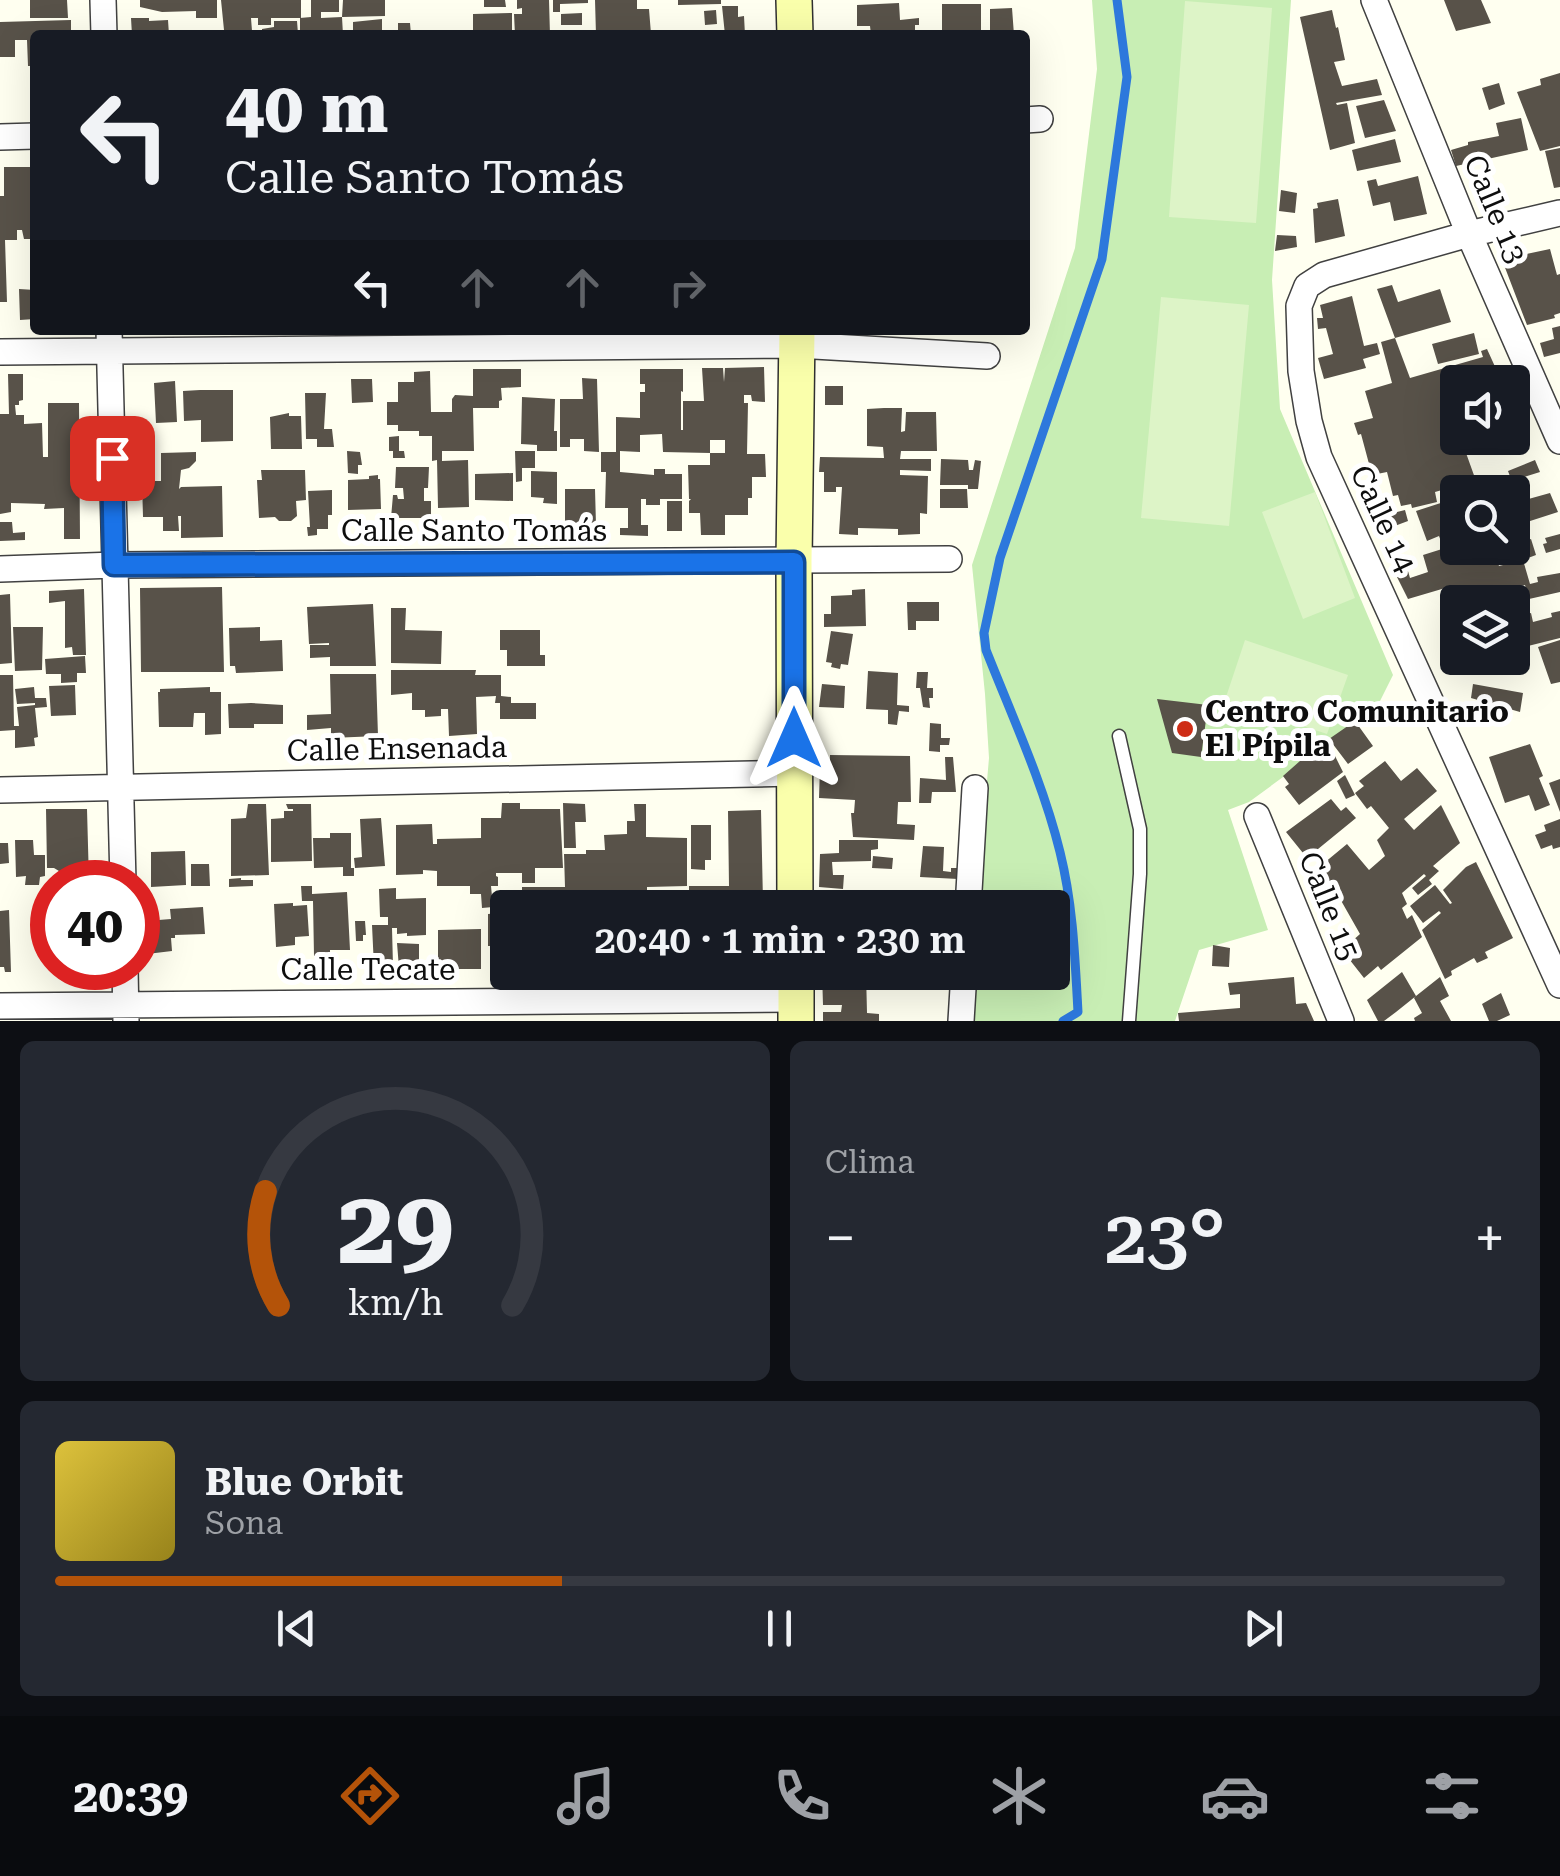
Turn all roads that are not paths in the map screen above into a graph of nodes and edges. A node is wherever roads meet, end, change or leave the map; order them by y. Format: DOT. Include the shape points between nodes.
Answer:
graph roads {
  1 [pos="103,0"];
  2 [pos="794,0"];
  3 [pos="1374,0"];
  4 [pos="104,30"];
  5 [pos="795,30"];
  6 [pos="30,136"];
  7 [pos="0,137"];
  8 [pos="1560,213"];
  9 [pos="1469,234"];
  10 [pos="797,337"];
  11 [pos="109,341"];
  12 [pos="0,352"];
  13 [pos="988,356"];
  14 [pos="1560,441"];
  15 [pos="949,559"];
  16 [pos="794,562"];
  17 [pos="114,565"];
  18 [pos="0,569"];
  19 [pos="1119,736"];
  20 [pos="794,773"];
  21 [pos="121,787"];
  22 [pos="975,788"];
  23 [pos="0,790"];
  24 [pos="1256,816"];
  25 [pos="123,860"];
  26 [pos="796,890"];
  27 [pos="969,890"];
  28 [pos="1560,985"];
  29 [pos="963,990"];
  30 [pos="796,998"];
  31 [pos="0,1006"];
  32 [pos="126,1013"];
  33 [pos="961,1021"];
  34 [pos="1129,1021"];
  35 [pos="1341,1021"];
  1 -- 4 [label="street"];
  2 -- 5 [label="street"];
  3 -- 9 [label="street, Calle 13"];
  6 -- 7 [label="street"];
  8 -- 9 [label="street"];
  9 -- 14 [label="street, Calle 13"];
  9 -- 28 [label="street, Calle 14" via="1324,275 1307,286 1299,306 1301,371 1320,457"];
  10 -- 11 [label="street"];
  10 -- 13 [label="street"];
  10 -- 16 [label="street"];
  11 -- 12 [label="street"];
  11 -- 17 [label="street"];
  15 -- 16 [label="street, Calle Santo Tomás"];
  16 -- 17 [label="street, Calle Santo Tomás"];
  16 -- 20 [label="street"];
  17 -- 18 [label="street, Calle Santo Tomás"];
  17 -- 21 [label="street"];
  19 -- 34 [label="lane" via="1140,829"];
  20 -- 21 [label="street, Calle Ensenada"];
  20 -- 26 [label="street"];
  21 -- 23 [label="street, Calle Ensenada"];
  21 -- 25 [label="street"];
  22 -- 27 [label="street"];
  24 -- 35 [label="street, Calle 15"];
  29 -- 33 [label="street"];
  30 -- 32 [label="street, Calle Tecate"];
  31 -- 32 [label="street, Calle Tecate"];
}
